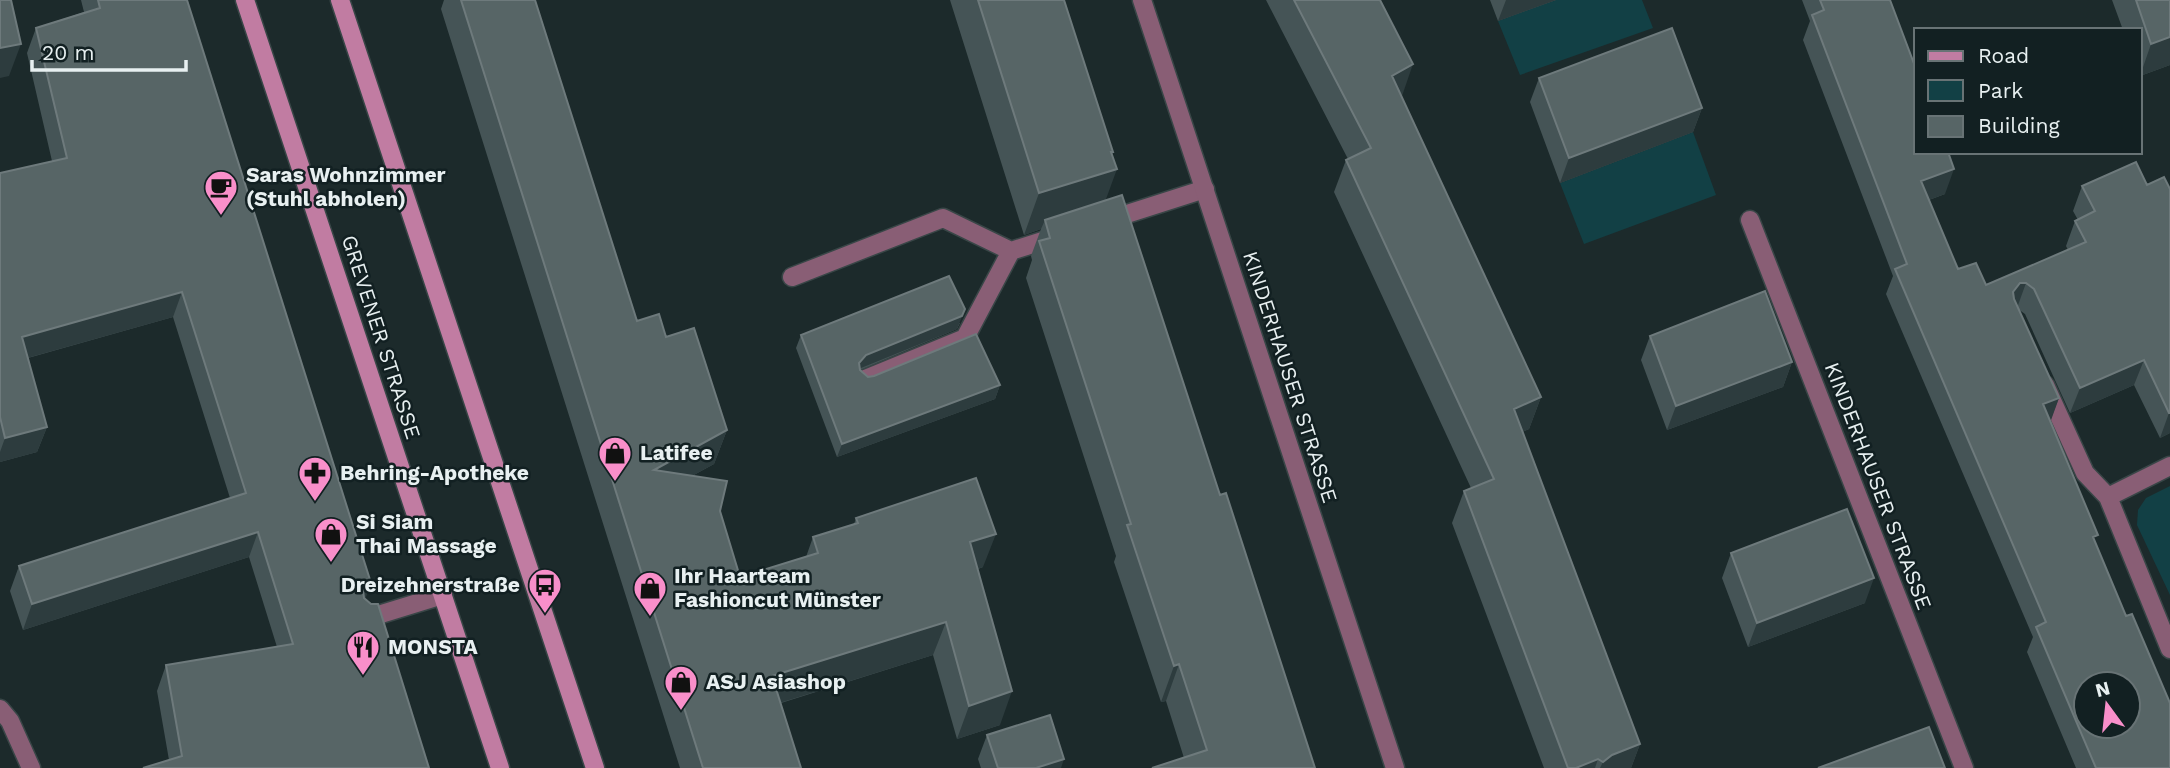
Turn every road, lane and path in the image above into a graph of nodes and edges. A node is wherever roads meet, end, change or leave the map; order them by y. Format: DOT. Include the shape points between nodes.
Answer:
graph roads {
  1 [pos="245,0"];
  2 [pos="340,0"];
  3 [pos="1142,0"];
  4 [pos="1205,189"];
  5 [pos="1750,220"];
  6 [pos="1011,251"];
  7 [pos="792,277"];
  8 [pos="2037,366"];
  9 [pos="865,379"];
  10 [pos="2170,466"];
  11 [pos="2108,497"];
  12 [pos="443,595"];
  13 [pos="365,619"];
  14 [pos="2170,649"];
  15 [pos="0,709"];
  16 [pos="31,768"];
  17 [pos="500,768"];
  18 [pos="595,768"];
  19 [pos="1395,768"];
  20 [pos="1964,768"];
  1 -- 12 [label="main road, GREVENER STRASSE"];
  2 -- 18 [label="main road"];
  3 -- 4 [label="street, KINDERHAUSER STRASSE"];
  4 -- 6 [label="street"];
  4 -- 19 [label="street, KINDERHAUSER STRASSE"];
  5 -- 20 [label="street, KINDERHAUSER STRASSE"];
  6 -- 7 [label="street" via="943,218"];
  6 -- 9 [label="street" via="965,338"];
  8 -- 11 [label="street" via="2085,473"];
  10 -- 11 [label="street"];
  11 -- 14 [label="street"];
  12 -- 13 [label="street"];
  12 -- 17 [label="main road, GREVENER STRASSE"];
  15 -- 16 [label="street"];
}
